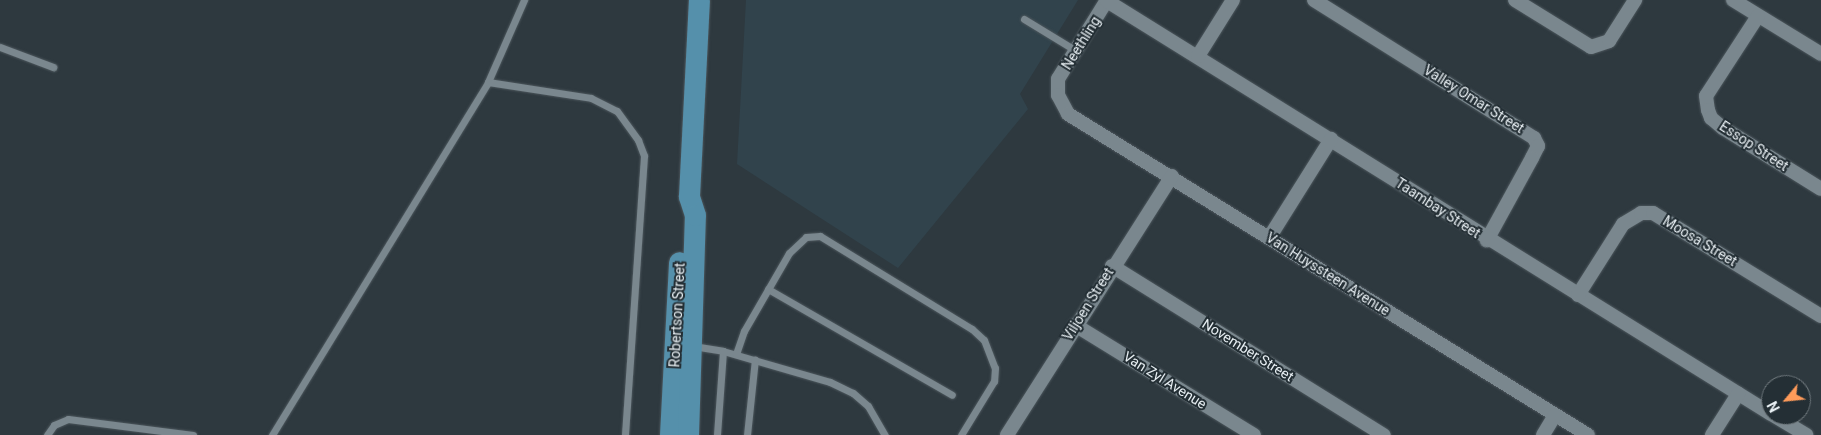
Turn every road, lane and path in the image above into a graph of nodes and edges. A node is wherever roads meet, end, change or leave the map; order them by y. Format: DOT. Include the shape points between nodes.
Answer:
graph roads {
  1 [pos="524,0"];
  2 [pos="699,0"];
  3 [pos="1107,0"];
  4 [pos="1233,0"];
  5 [pos="1314,0"];
  6 [pos="1515,0"];
  7 [pos="1635,0"];
  8 [pos="1733,0"];
  9 [pos="1758,16"];
  10 [pos="1024,19"];
  11 [pos="0,47"];
  12 [pos="1075,50"];
  13 [pos="1821,54"];
  14 [pos="1198,56"];
  15 [pos="53,66"];
  16 [pos="488,82"];
  17 [pos="1068,114"];
  18 [pos="1330,139"];
  19 [pos="1172,176"];
  20 [pos="1821,189"];
  21 [pos="1269,238"];
  22 [pos="1487,240"];
  23 [pos="1112,266"];
  24 [pos="768,289"];
  25 [pos="1578,295"];
  26 [pos="1821,316"];
  27 [pos="1075,325"];
  28 [pos="683,345"];
  29 [pos="723,351"];
  30 [pos="736,354"];
  31 [pos="755,359"];
  32 [pos="1738,394"];
  33 [pos="952,396"];
  34 [pos="1761,408"];
  35 [pos="1555,415"];
  36 [pos="1790,425"];
  37 [pos="47,435"];
  38 [pos="193,435"];
  39 [pos="272,435"];
  40 [pos="625,435"];
  41 [pos="670,435"];
  42 [pos="688,435"];
  43 [pos="717,435"];
  44 [pos="747,435"];
  45 [pos="885,435"];
  46 [pos="961,435"];
  47 [pos="1007,435"];
  48 [pos="1254,435"];
  49 [pos="1384,435"];
  50 [pos="1543,435"];
  51 [pos="1588,435"];
  52 [pos="1712,435"];
  53 [pos="1806,435"];
  1 -- 16 [label="lane"];
  2 -- 28 [label="main road, Robertson Street" via="689,196 695,215"];
  3 -- 12 [label="street, Neethling"];
  3 -- 14 [label="street, Taambay Street"];
  4 -- 14 [label="street"];
  5 -- 22 [label="street, Valley Omar Street" via="1534,138 1538,146"];
  6 -- 7 [label="street" via="1591,47 1609,41"];
  8 -- 9 [label="street"];
  9 -- 13 [label="street"];
  9 -- 20 [label="street, Essop Street" via="1706,96 1708,110 1711,118 1723,128"];
  10 -- 12 [label="lane"];
  11 -- 15 [label="lane"];
  12 -- 17 [label="street, Neethling" via="1057,84 1058,96"];
  14 -- 18 [label="street, Taambay Street"];
  16 -- 39 [label="lane"];
  16 -- 40 [label="lane" via="591,98 618,112 638,140 644,156"];
  17 -- 19 [label="street, Van Huyssteen Avenue"];
  18 -- 21 [label="street"];
  18 -- 22 [label="street, Taambay Street"];
  19 -- 21 [label="street, Van Huyssteen Avenue"];
  19 -- 23 [label="street, Viljoen Street"];
  21 -- 35 [label="street, Van Huyssteen Avenue"];
  22 -- 25 [label="street, Taambay Street"];
  23 -- 27 [label="street, Viljoen Street"];
  23 -- 49 [label="street, November Street"];
  24 -- 30 [label="lane" via="744,331"];
  24 -- 33 [label="lane"];
  24 -- 46 [label="lane" via="799,242 806,237 820,236 972,329 984,340 995,368 994,381"];
  25 -- 26 [label="street, Moosa Street" via="1623,224 1641,213 1653,213"];
  25 -- 32 [label="street, Taambay Street"];
  27 -- 47 [label="street, Viljoen Street"];
  27 -- 48 [label="street, Van Zyl Avenue"];
  28 -- 29 [label="lane"];
  28 -- 41 [label="main road, Robertson Street"];
  28 -- 42 [label="main road, Robertson Street"];
  29 -- 30 [label="lane"];
  29 -- 43 [label="lane"];
  30 -- 31 [label="lane"];
  31 -- 44 [label="lane"];
  31 -- 45 [label="lane" via="830,382 853,393 868,406"];
  32 -- 34 [label="street, Taambay Street"];
  32 -- 52 [label="street"];
  35 -- 50 [label="street"];
  35 -- 51 [label="street, Van Huyssteen Avenue"];
  36 -- 53 [label="street, Taambay Street"];
  37 -- 38 [label="lane" via="54,424 68,419"];
}
